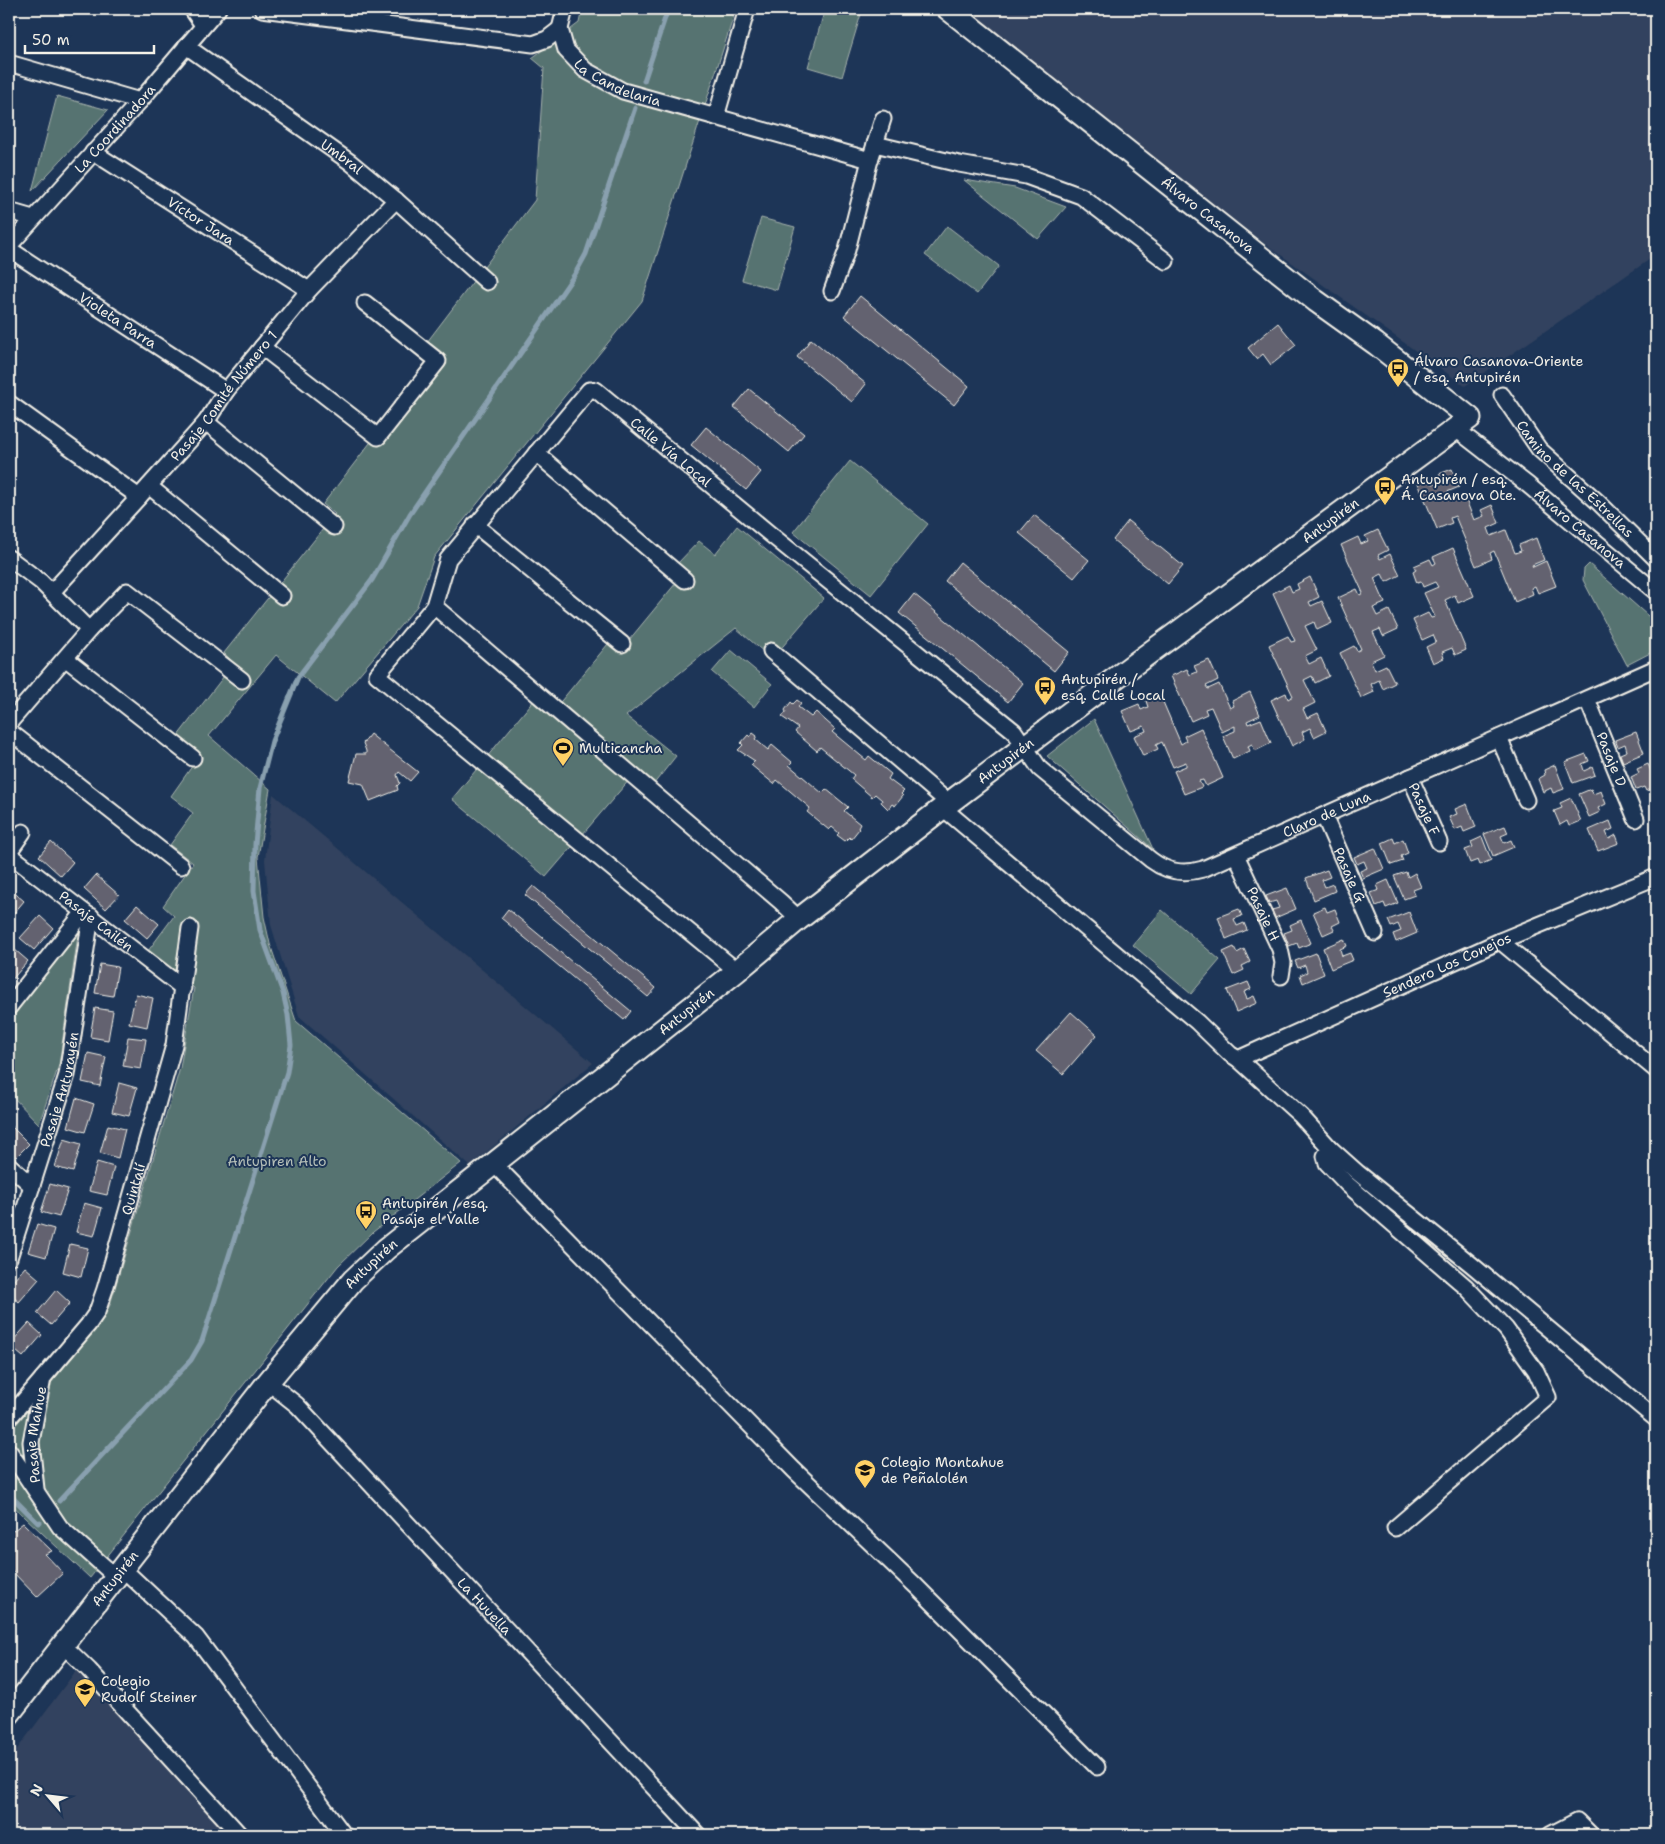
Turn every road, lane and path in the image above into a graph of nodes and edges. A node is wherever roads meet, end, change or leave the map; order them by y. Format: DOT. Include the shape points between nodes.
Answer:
graph roads {
  1 [pos="192,9"];
  2 [pos="218,9"];
  3 [pos="262,9"];
  4 [pos="565,9"];
  5 [pos="747,9"];
  6 [pos="948,9"];
  7 [pos="203,25"];
  8 [pos="560,29"];
  9 [pos="186,46"];
  10 [pos="9,63"];
  11 [pos="140,101"];
  12 [pos="716,117"];
  13 [pos="883,119"];
  14 [pos="875,144"];
  15 [pos="93,152"];
  16 [pos="870,160"];
  17 [pos="396,200"];
  18 [pos="9,211"];
  19 [pos="32,218"];
  20 [pos="9,247"];
  21 [pos="1166,261"];
  22 [pos="488,282"];
  23 [pos="308,290"];
  24 [pos="832,291"];
  25 [pos="365,303"];
  26 [pos="262,346"];
  27 [pos="226,391"];
  28 [pos="1502,395"];
  29 [pos="9,403"];
  30 [pos="206,422"];
  31 [pos="1463,424"];
  32 [pos="536,453"];
  33 [pos="144,492"];
  34 [pos="475,525"];
  35 [pos="334,527"];
  36 [pos="9,558"];
  37 [pos="1656,559"];
  38 [pos="685,580"];
  39 [pos="52,592"];
  40 [pos="1656,592"];
  41 [pos="282,596"];
  42 [pos="434,606"];
  43 [pos="89,630"];
  44 [pos="622,644"];
  45 [pos="771,652"];
  46 [pos="65,658"];
  47 [pos="1656,668"];
  48 [pos="242,680"];
  49 [pos="1587,699"];
  50 [pos="9,723"];
  51 [pos="9,732"];
  52 [pos="1500,738"];
  53 [pos="1026,746"];
  54 [pos="193,758"];
  55 [pos="1410,777"];
  56 [pos="1526,800"];
  57 [pos="946,805"];
  58 [pos="1324,816"];
  59 [pos="1636,819"];
  60 [pos="23,832"];
  61 [pos="1439,842"];
  62 [pos="9,853"];
  63 [pos="1236,855"];
  64 [pos="181,866"];
  65 [pos="1656,877"];
  66 [pos="88,914"];
  67 [pos="799,919"];
  68 [pos="190,928"];
  69 [pos="1375,933"];
  70 [pos="1500,941"];
  71 [pos="736,971"];
  72 [pos="1281,976"];
  73 [pos="183,988"];
  74 [pos="9,1007"];
  75 [pos="1238,1059"];
  76 [pos="1656,1070"];
  77 [pos="1330,1148"];
  78 [pos="494,1164"];
  79 [pos="9,1165"];
  80 [pos="32,1186"];
  81 [pos="9,1258"];
  82 [pos="43,1378"];
  83 [pos="268,1382"];
  84 [pos="9,1418"];
  85 [pos="1656,1419"];
  86 [pos="9,1451"];
  87 [pos="37,1492"];
  88 [pos="1395,1528"];
  89 [pos="119,1573"];
  90 [pos="63,1645"];
  91 [pos="9,1714"];
  92 [pos="1097,1767"];
  93 [pos="240,1835"];
  94 [pos="344,1835"];
  95 [pos="698,1835"];
  96 [pos="1550,1835"];
  97 [pos="1590,1835"];
  1 -- 7 [label="street"];
  2 -- 7 [label="street, La Coordinadora"];
  3 -- 8 [label="street" via="533,44"];
  4 -- 8 [label="street"];
  5 -- 12 [label="street"];
  6 -- 31 [label="street, Álvaro Casanova" via="1316,301 1376,344"];
  7 -- 9 [label="street, La Coordinadora"];
  8 -- 12 [label="street, La Candelaria" via="566,50 585,70 624,91"];
  9 -- 11 [label="street, La Coordinadora"];
  9 -- 17 [label="street, Umbral" via="350,162"];
  10 -- 11 [label="street"];
  11 -- 15 [label="street, La Coordinadora"];
  12 -- 16 [label="street, La Candelaria"];
  13 -- 14 [label="street"];
  14 -- 16 [label="street"];
  14 -- 21 [label="street" via="1026,176 1081,196"];
  15 -- 19 [label="street, La Coordinadora"];
  15 -- 23 [label="street, Víctor Jara"];
  16 -- 24 [label="street" via="847,250"];
  17 -- 22 [label="street, Umbral"];
  17 -- 23 [label="street, Pasaje Comité Número 1"];
  18 -- 19 [label="street"];
  19 -- 20 [label="street, La Coordinadora"];
  20 -- 27 [label="street, Violeta Parra"];
  23 -- 26 [label="street, Pasaje Comité Número 1"];
  25 -- 26 [label="street" via="438,361 378,437"];
  26 -- 27 [label="street, Pasaje Comité Número 1"];
  27 -- 30 [label="street, Pasaje Comité Número 1"];
  28 -- 37 [label="street, Camino de las Estrellas" via="1539,449"];
  29 -- 33 [label="street"];
  30 -- 33 [label="street, Pasaje Comité Número 1"];
  30 -- 35 [label="street"];
  31 -- 40 [label="street, Álvaro Casanova" via="1528,485"];
  31 -- 53 [label="street, Antupirén"];
  32 -- 34 [label="street, Calle Vía Local"];
  32 -- 38 [label="street"];
  32 -- 53 [label="street, Calle Vía Local" via="589,390 596,390 1014,731"];
  33 -- 39 [label="street, Pasaje Comité Número 1"];
  33 -- 41 [label="street"];
  34 -- 42 [label="street, Calle Vía Local" via="448,559"];
  34 -- 44 [label="street"];
  36 -- 39 [label="street"];
  39 -- 43 [label="street"];
  42 -- 67 [label="street"];
  42 -- 71 [label="street, Calle Vía Local" via="377,675"];
  43 -- 46 [label="street"];
  43 -- 48 [label="street" via="127,591"];
  45 -- 57 [label="street"];
  46 -- 50 [label="street"];
  46 -- 54 [label="street"];
  47 -- 49 [label="street, Claro de Luna"];
  49 -- 52 [label="street, Claro de Luna"];
  49 -- 59 [label="street, Pasaje D"];
  51 -- 64 [label="street"];
  52 -- 55 [label="street, Claro de Luna"];
  52 -- 56 [label="street"];
  53 -- 57 [label="street, Antupirén"];
  53 -- 63 [label="street, Claro de Luna" via="1040,769 1159,866 1178,872 1195,872"];
  55 -- 58 [label="street, Claro de Luna"];
  55 -- 61 [label="street, Pasaje F"];
  57 -- 67 [label="street, Antupirén"];
  57 -- 75 [label="street"];
  58 -- 63 [label="street, Claro de Luna"];
  58 -- 69 [label="street, Pasaje G"];
  60 -- 62 [label="street"];
  62 -- 66 [label="street, Pasaje Cailén"];
  63 -- 72 [label="street, Pasaje H" via="1280,949"];
  65 -- 70 [label="street, Sendero Los Conejos"];
  66 -- 73 [label="street, Pasaje Cailén"];
  66 -- 74 [label="street"];
  66 -- 80 [label="street, Pasaje Anturayén" via="67,1074"];
  67 -- 71 [label="street, Antupirén"];
  68 -- 73 [label="street, Quintalí"];
  70 -- 75 [label="street, Sendero Los Conejos"];
  70 -- 76 [label="street"];
  71 -- 78 [label="street, Antupirén"];
  73 -- 82 [label="street, Quintalí" via="174,1046 98,1312"];
  75 -- 77 [label="street" via="1301,1116"];
  77 -- 85 [label="street"];
  77 -- 88 [label="street" via="1325,1156 1327,1163 1347,1184 1466,1287 1506,1329 1536,1370 1548,1397"];
  78 -- 83 [label="street, Antupirén" via="386,1249 353,1280"];
  78 -- 92 [label="street" via="794,1470 916,1586"];
  79 -- 80 [label="street"];
  80 -- 81 [label="street, Pasaje Anturayén"];
  82 -- 84 [label="street, Quintalí"];
  82 -- 87 [label="street, Pasaje Maihue" via="31,1442"];
  83 -- 89 [label="street, Antupirén"];
  83 -- 95 [label="street, La Huuella" via="297,1405"];
  86 -- 87 [label="street, Pasaje Maihue"];
  87 -- 89 [label="street, Pasaje Maihue" via="60,1527"];
  89 -- 90 [label="street, Antupirén"];
  89 -- 94 [label="street, Pasaje Maihue" via="196,1637"];
  90 -- 91 [label="street, Antupirén"];
  90 -- 93 [label="street"];
  96 -- 97 [label="street" via="1577,1821"];
}
